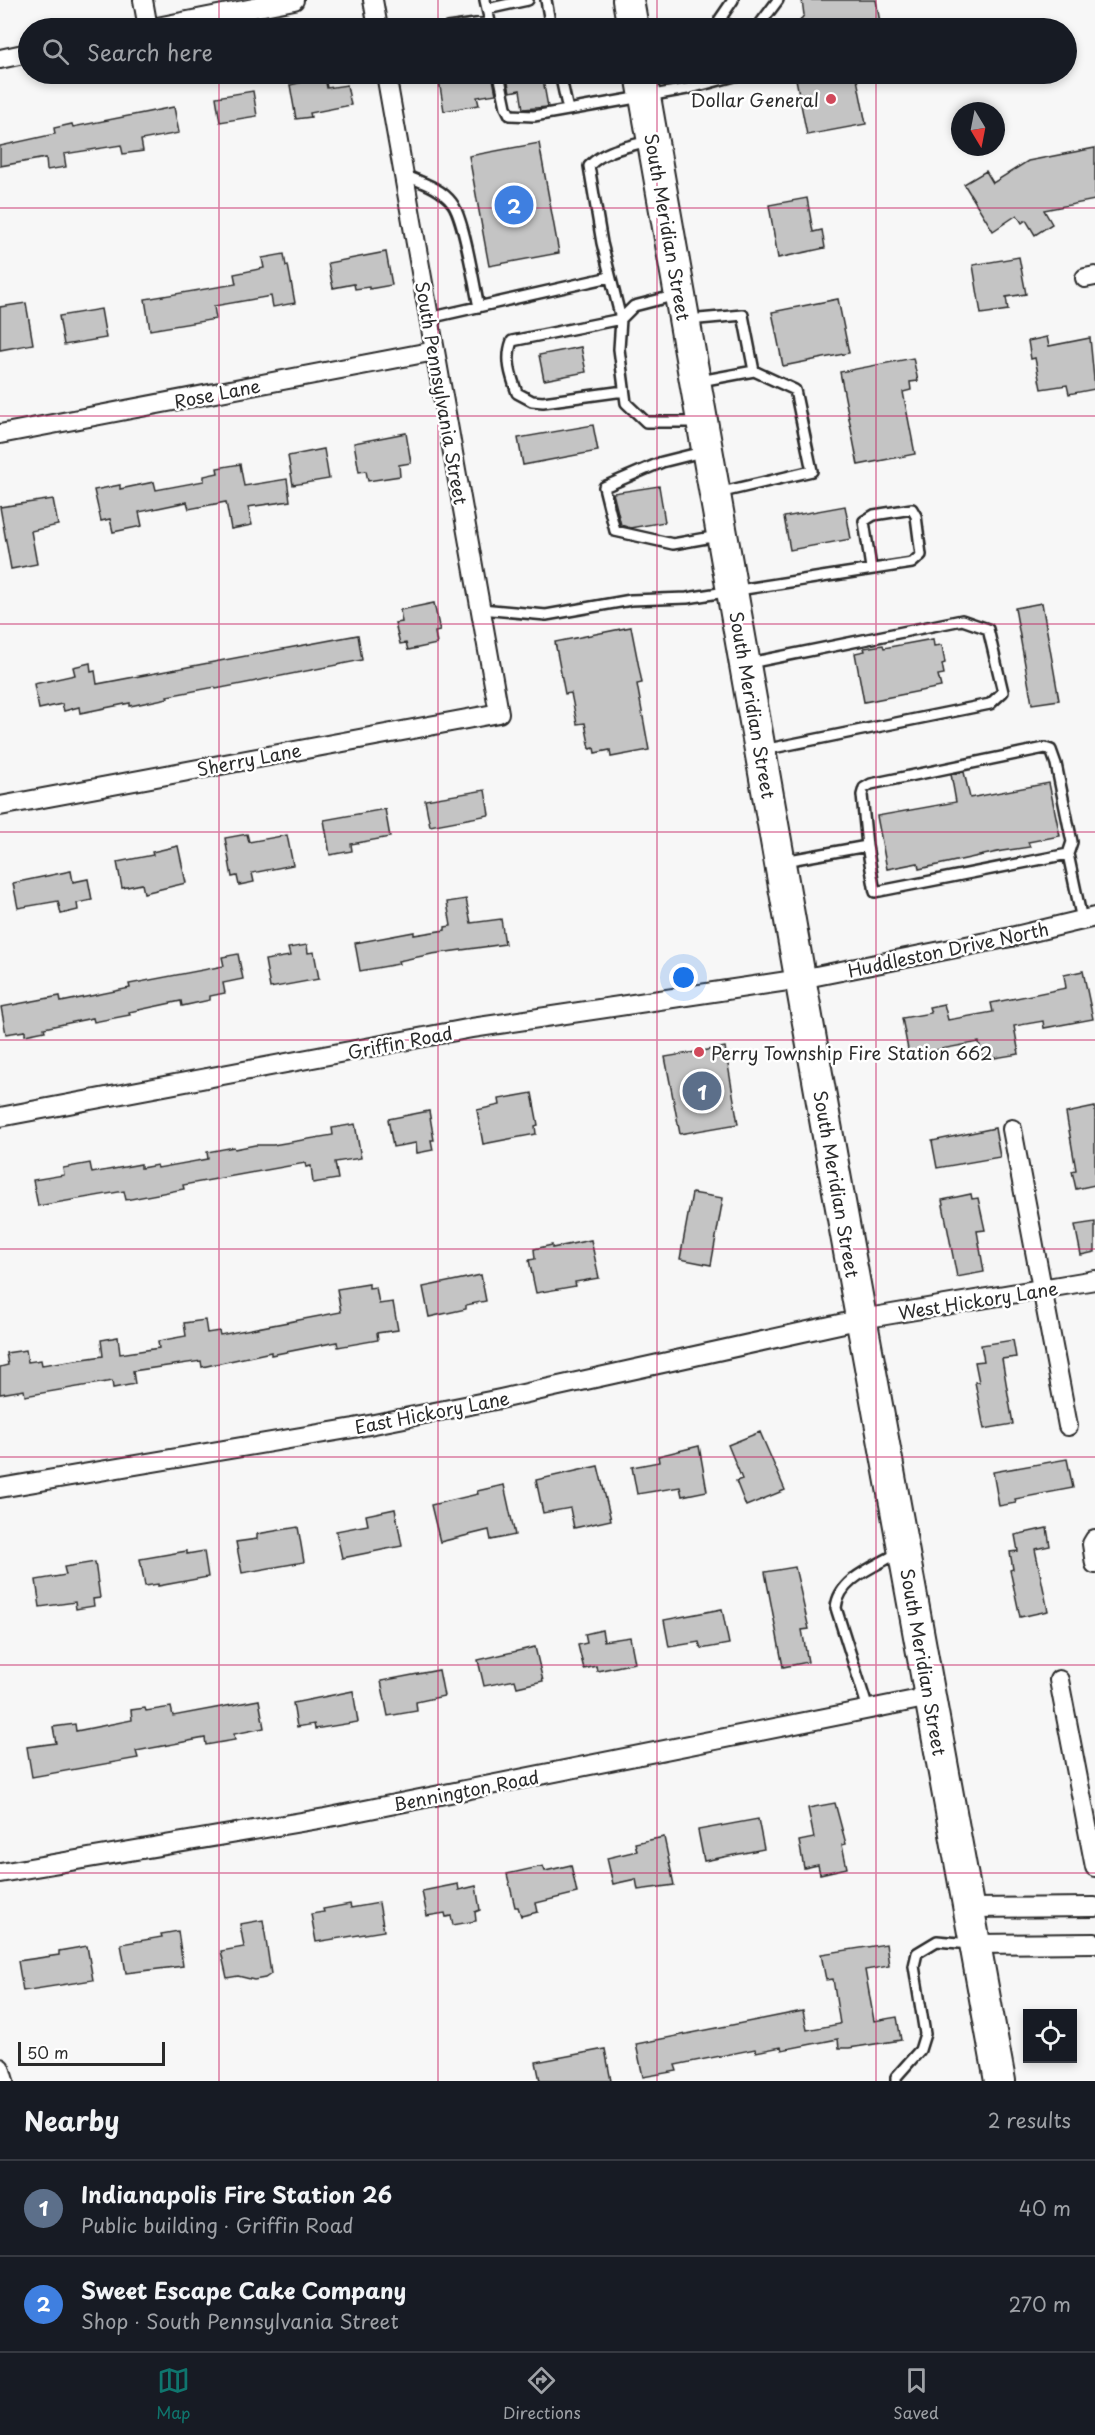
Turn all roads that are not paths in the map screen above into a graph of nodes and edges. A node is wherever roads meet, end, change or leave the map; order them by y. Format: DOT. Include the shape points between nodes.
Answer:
graph roads {
  1 [pos="143,0"];
  2 [pos="294,0"];
  3 [pos="373,0"];
  4 [pos="528,0"];
  5 [pos="546,0"];
  6 [pos="628,0"];
  7 [pos="734,0"];
  8 [pos="778,0"];
  9 [pos="486,4"];
  10 [pos="148,18"];
  11 [pos="201,18"];
  12 [pos="376,18"];
  13 [pos="549,18"];
  14 [pos="631,18"];
  15 [pos="721,18"];
  16 [pos="764,18"];
  17 [pos="18,55"];
  18 [pos="0,59"];
  19 [pos="388,84"];
  20 [pos="501,84"];
  21 [pos="562,84"];
  22 [pos="705,84"];
  23 [pos="643,86"];
  24 [pos="568,110"];
  25 [pos="653,140"];
  26 [pos="404,175"];
  27 [pos="610,277"];
  28 [pos="479,307"];
  29 [pos="683,308"];
  30 [pos="429,318"];
  31 [pos="621,319"];
  32 [pos="435,351"];
  33 [pos="754,371"];
  34 [pos="696,381"];
  35 [pos="624,391"];
  36 [pos="703,422"];
  37 [pos="0,434"];
  38 [pos="708,451"];
  39 [pos="716,493"];
  40 [pos="723,535"];
  41 [pos="871,568"];
  42 [pos="733,591"];
  43 [pos="481,609"];
  44 [pos="746,663"];
  45 [pos="499,713"];
  46 [pos="761,750"];
  47 [pos="0,806"];
  48 [pos="867,846"];
  49 [pos="1068,854"];
  50 [pos="781,861"];
  51 [pos="1088,918"];
  52 [pos="801,979"];
  53 [pos="0,1117"];
  54 [pos="1012,1129"];
  55 [pos="1095,1280"];
  56 [pos="1041,1289"];
  57 [pos="862,1319"];
  58 [pos="1068,1426"];
  59 [pos="0,1488"];
  60 [pos="1094,1540"];
  61 [pos="903,1550"];
  62 [pos="1095,1564"];
  63 [pos="1059,1680"];
  64 [pos="930,1697"];
  65 [pos="868,1709"];
  66 [pos="1095,1867"];
  67 [pos="0,1873"];
  68 [pos="1095,1907"];
  69 [pos="969,1908"];
  70 [pos="1095,1943"];
  71 [pos="975,1944"];
  72 [pos="0,2068"];
  73 [pos="4,2081"];
  74 [pos="896,2081"];
  75 [pos="1000,2081"];
  1 -- 10 [label="street"];
  2 -- 11 [label="street"];
  3 -- 12 [label="street"];
  4 -- 9 [label="lane"];
  5 -- 13 [label="lane"];
  6 -- 14 [label="main road"];
  7 -- 15 [label="lane"];
  8 -- 16 [label="lane"];
  17 -- 18 [label="street"];
  19 -- 26 [label="street, South Pennsylvania Street"];
  20 -- 24 [label="lane" via="510,115 534,116"];
  21 -- 24 [label="lane"];
  22 -- 23 [label="lane" via="687,89"];
  23 -- 24 [label="lane"];
  23 -- 25 [label="main road, South Meridian Street"];
  25 -- 27 [label="lane" via="616,149 596,158 589,166"];
  25 -- 29 [label="main road, South Meridian Street"];
  26 -- 28 [label="lane" via="441,192 453,204"];
  26 -- 30 [label="street, South Pennsylvania Street"];
  27 -- 28 [label="lane"];
  27 -- 31 [label="lane"];
  28 -- 30 [label="lane"];
  29 -- 31 [label="lane" via="634,306"];
  29 -- 33 [label="lane" via="743,315"];
  29 -- 34 [label="main road, South Meridian Street"];
  30 -- 32 [label="street, South Pennsylvania Street"];
  31 -- 35 [label="lane" via="619,349"];
  31 -- 35 [label="lane" via="512,341 508,354 512,378 524,398 543,402"];
  32 -- 37 [label="street, Rose Lane"];
  32 -- 43 [label="street, South Pennsylvania Street"];
  33 -- 34 [label="lane"];
  33 -- 39 [label="lane" via="795,390 812,471"];
  34 -- 36 [label="main road, South Meridian Street"];
  35 -- 36 [label="lane" via="626,403 646,422"];
  36 -- 38 [label="main road, South Meridian Street"];
  38 -- 39 [label="main road, South Meridian Street"];
  38 -- 40 [label="lane" via="662,462 604,486 615,531 673,544"];
  39 -- 40 [label="main road, South Meridian Street"];
  40 -- 42 [label="main road, South Meridian Street"];
  41 -- 41 [label="lane" via="912,563 921,555 912,509 874,515 864,521"];
  41 -- 42 [label="lane"];
  42 -- 43 [label="lane" via="631,600 546,615"];
  42 -- 44 [label="main road, South Meridian Street"];
  43 -- 45 [label="street, South Pennsylvania Street"];
  44 -- 46 [label="main road, South Meridian Street"];
  44 -- 46 [label="lane" via="962,620 988,629 1003,692 990,704"];
  45 -- 47 [label="street, Sherry Lane"];
  46 -- 50 [label="main road, South Meridian Street"];
  48 -- 49 [label="lane" via="875,892"];
  48 -- 49 [label="lane" via="862,795 871,784 1046,748 1051,750 1056,764 1072,842"];
  48 -- 50 [label="lane"];
  49 -- 51 [label="lane"];
  50 -- 52 [label="main road, South Meridian Street"];
  51 -- 52 [label="street, Huddleston Drive North"];
  52 -- 53 [label="street, Griffin Road" via="472,1028"];
  52 -- 57 [label="main road, South Meridian Street"];
  54 -- 56 [label="street"];
  55 -- 56 [label="street, West Hickory Lane"];
  56 -- 57 [label="street, West Hickory Lane"];
  56 -- 58 [label="street"];
  57 -- 59 [label="street, East Hickory Lane" via="354,1428"];
  57 -- 61 [label="main road, South Meridian Street"];
  60 -- 62 [label="street"];
  61 -- 64 [label="main road, South Meridian Street"];
  61 -- 65 [label="lane" via="855,1578 837,1598 836,1608"];
  63 -- 66 [label="street"];
  64 -- 65 [label="street, Bennington Road"];
  64 -- 69 [label="main road, South Meridian Street"];
  65 -- 67 [label="street, Bennington Road" via="325,1818"];
  68 -- 69 [label="street"];
  69 -- 71 [label="main road, South Meridian Street"];
  70 -- 71 [label="street"];
  71 -- 74 [label="lane" via="937,1941 917,1953 914,1966 925,2034 920,2050"];
  71 -- 75 [label="main road, South Meridian Street"];
  72 -- 73 [label="street"];
}
